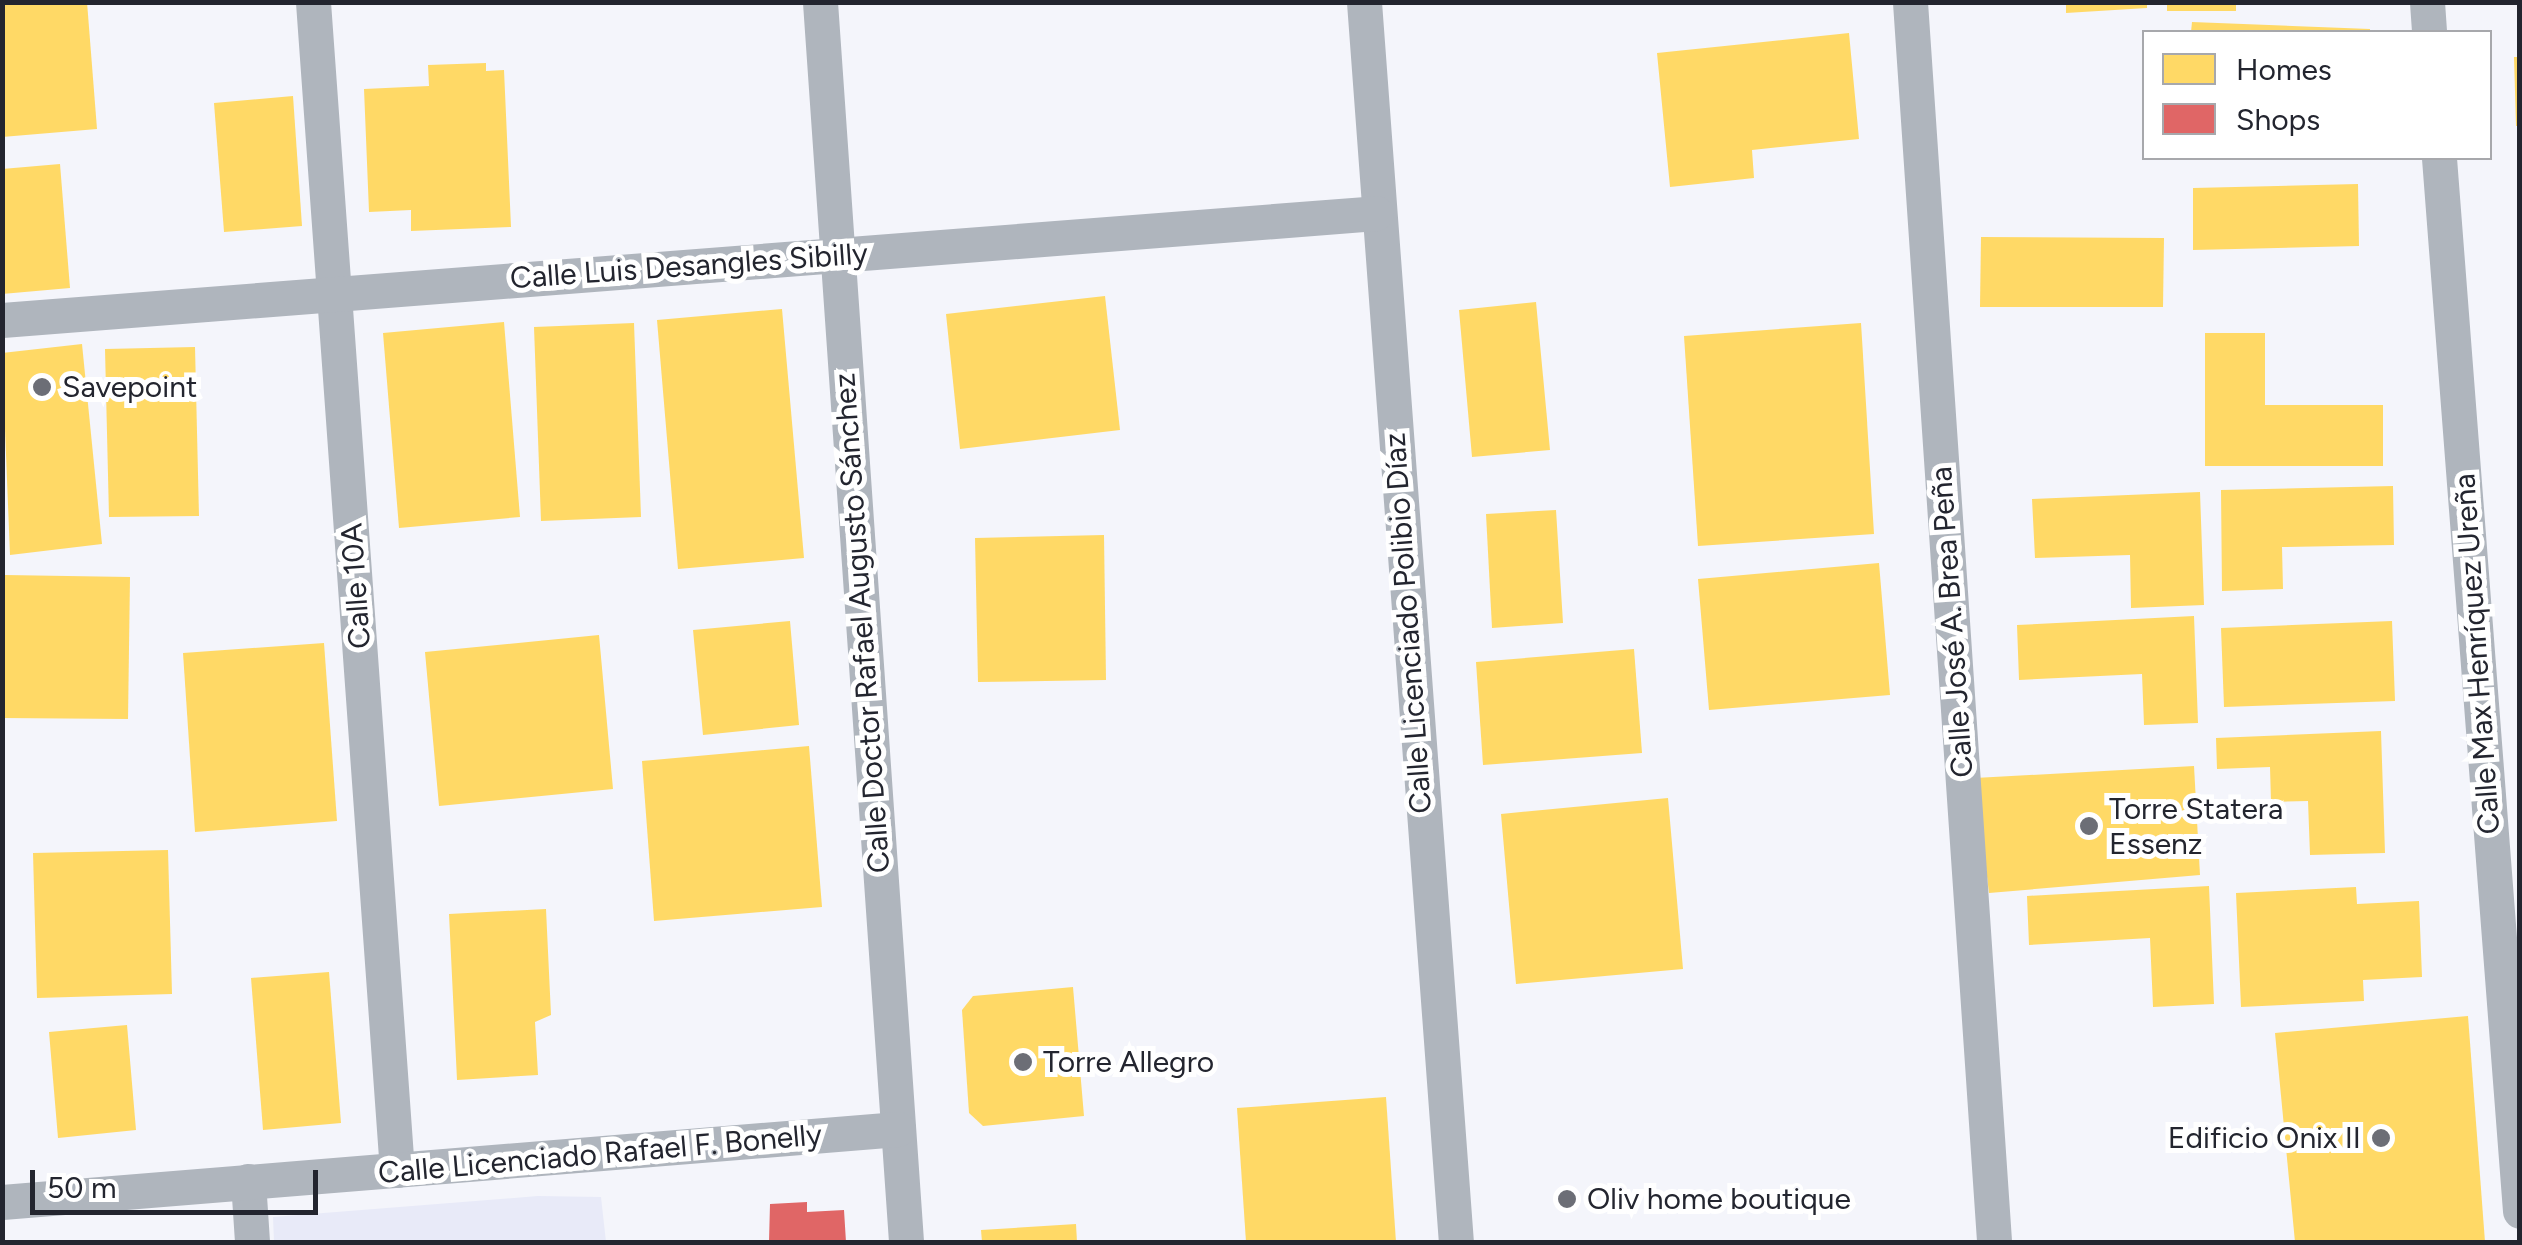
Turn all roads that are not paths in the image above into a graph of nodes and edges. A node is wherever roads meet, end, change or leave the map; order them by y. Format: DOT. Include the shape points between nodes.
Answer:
graph roads {
  1 [pos="313,2"];
  2 [pos="820,2"];
  3 [pos="1364,2"];
  4 [pos="1910,2"];
  5 [pos="2427,2"];
  6 [pos="2430,30"];
  7 [pos="2439,160"];
  8 [pos="1376,213"];
  9 [pos="836,255"];
  10 [pos="338,294"];
  11 [pos="2,320"];
  12 [pos="898,1130"];
  13 [pos="398,1170"];
  14 [pos="248,1181"];
  15 [pos="2,1202"];
  16 [pos="2520,1210"];
  17 [pos="252,1242"];
  18 [pos="906,1242"];
  19 [pos="1456,1242"];
  20 [pos="1994,1242"];
  1 -- 10 [label="street, Calle 10A"];
  2 -- 9 [label="street, Calle Doctor Rafael Augusto Sánchez"];
  3 -- 8 [label="street, Calle Licenciado Polibio Díaz"];
  4 -- 20 [label="street, Calle José A. Brea Peña"];
  5 -- 6 [label="street"];
  7 -- 16 [label="street, Calle Max Henríquez Ureña"];
  8 -- 9 [label="street, Calle Luis Desangles Sibilly"];
  8 -- 19 [label="street, Calle Licenciado Polibio Díaz"];
  9 -- 10 [label="street, Calle Luis Desangles Sibilly"];
  9 -- 12 [label="street, Calle Doctor Rafael Augusto Sánchez"];
  10 -- 11 [label="street, Calle Luis Desangles Sibilly"];
  10 -- 13 [label="street, Calle 10A"];
  12 -- 13 [label="street, Calle Licenciado Rafael F. Bonelly"];
  12 -- 18 [label="street, Calle Doctor Rafael Augusto Sánchez"];
  13 -- 14 [label="street, Calle Licenciado Rafael F. Bonelly"];
  14 -- 15 [label="street, Calle Licenciado Rafael F. Bonelly"];
  14 -- 17 [label="street"];
}
